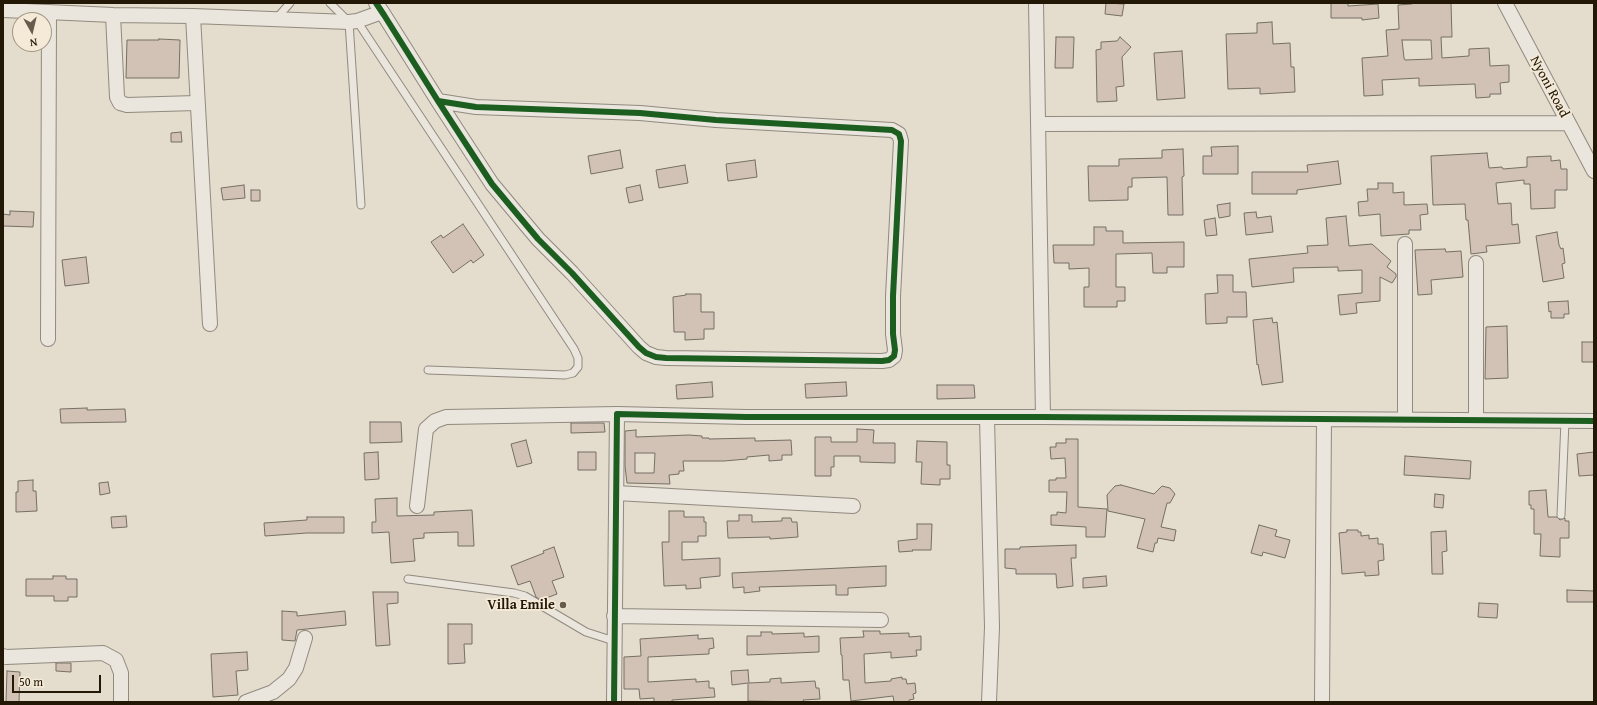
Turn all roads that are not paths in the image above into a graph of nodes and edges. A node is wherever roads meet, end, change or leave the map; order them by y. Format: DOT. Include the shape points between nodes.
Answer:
graph roads {
  1 [pos="290,3"];
  2 [pos="330,3"];
  3 [pos="1036,3"];
  4 [pos="1505,3"];
  5 [pos="379,7"];
  6 [pos="3,10"];
  7 [pos="49,12"];
  8 [pos="52,12"];
  9 [pos="113,15"];
  10 [pos="192,16"];
  11 [pos="276,19"];
  12 [pos="353,22"];
  13 [pos="49,52"];
  14 [pos="438,101"];
  15 [pos="196,103"];
  16 [pos="1568,123"];
  17 [pos="1038,124"];
  18 [pos="1594,171"];
  19 [pos="361,205"];
  20 [pos="1404,244"];
  21 [pos="1476,263"];
  22 [pos="210,324"];
  23 [pos="48,339"];
  24 [pos="428,370"];
  25 [pos="617,414"];
  26 [pos="1043,417"];
  27 [pos="987,418"];
  28 [pos="1324,419"];
  29 [pos="1405,420"];
  30 [pos="1476,420"];
  31 [pos="1565,421"];
  32 [pos="1594,421"];
  33 [pos="616,493"];
  34 [pos="417,506"];
  35 [pos="853,506"];
  36 [pos="1561,515"];
  37 [pos="408,579"];
  38 [pos="614,616"];
  39 [pos="881,620"];
  40 [pos="305,638"];
  41 [pos="614,641"];
  42 [pos="3,656"];
  43 [pos="121,702"];
  44 [pos="246,702"];
  45 [pos="614,702"];
  46 [pos="989,702"];
  47 [pos="1322,702"];
  1 -- 11 [label="lane"];
  2 -- 12 [label="lane"];
  3 -- 17 [label="street"];
  4 -- 16 [label="street, Nyoni Road"];
  5 -- 12 [label="street"];
  5 -- 14 [label="street"];
  6 -- 7 [label="street"];
  8 -- 9 [label="street"];
  9 -- 10 [label="street"];
  9 -- 15 [label="street" via="117,97 120,103"];
  10 -- 11 [label="street"];
  10 -- 15 [label="street"];
  11 -- 12 [label="street"];
  12 -- 19 [label="lane"];
  12 -- 24 [label="lane" via="578,358 578,367 573,373 565,375"];
  13 -- 23 [label="street"];
  14 -- 14 [label="street" via="476,107 640,113 892,130 899,134 902,141 893,296 894,356 882,361 666,358 646,353 538,240 497,190"];
  15 -- 22 [label="street"];
  16 -- 17 [label="street"];
  16 -- 18 [label="street, Nyoni Road"];
  17 -- 26 [label="street"];
  20 -- 29 [label="street"];
  21 -- 30 [label="street"];
  25 -- 27 [label="street"];
  25 -- 33 [label="street"];
  25 -- 34 [label="street" via="446,417 434,421 426,429"];
  26 -- 27 [label="street"];
  26 -- 28 [label="street"];
  27 -- 46 [label="street" via="992,627"];
  28 -- 29 [label="street"];
  28 -- 47 [label="street"];
  29 -- 30 [label="street"];
  30 -- 31 [label="street"];
  31 -- 32 [label="street"];
  31 -- 36 [label="lane"];
  33 -- 35 [label="street"];
  33 -- 38 [label="street"];
  37 -- 41 [label="lane" via="525,596 586,632"];
  38 -- 39 [label="street"];
  38 -- 41 [label="street"];
  40 -- 44 [label="street" via="296,668 289,679 273,692"];
  41 -- 45 [label="street"];
  42 -- 43 [label="street" via="102,653 116,660 121,674"];
}
